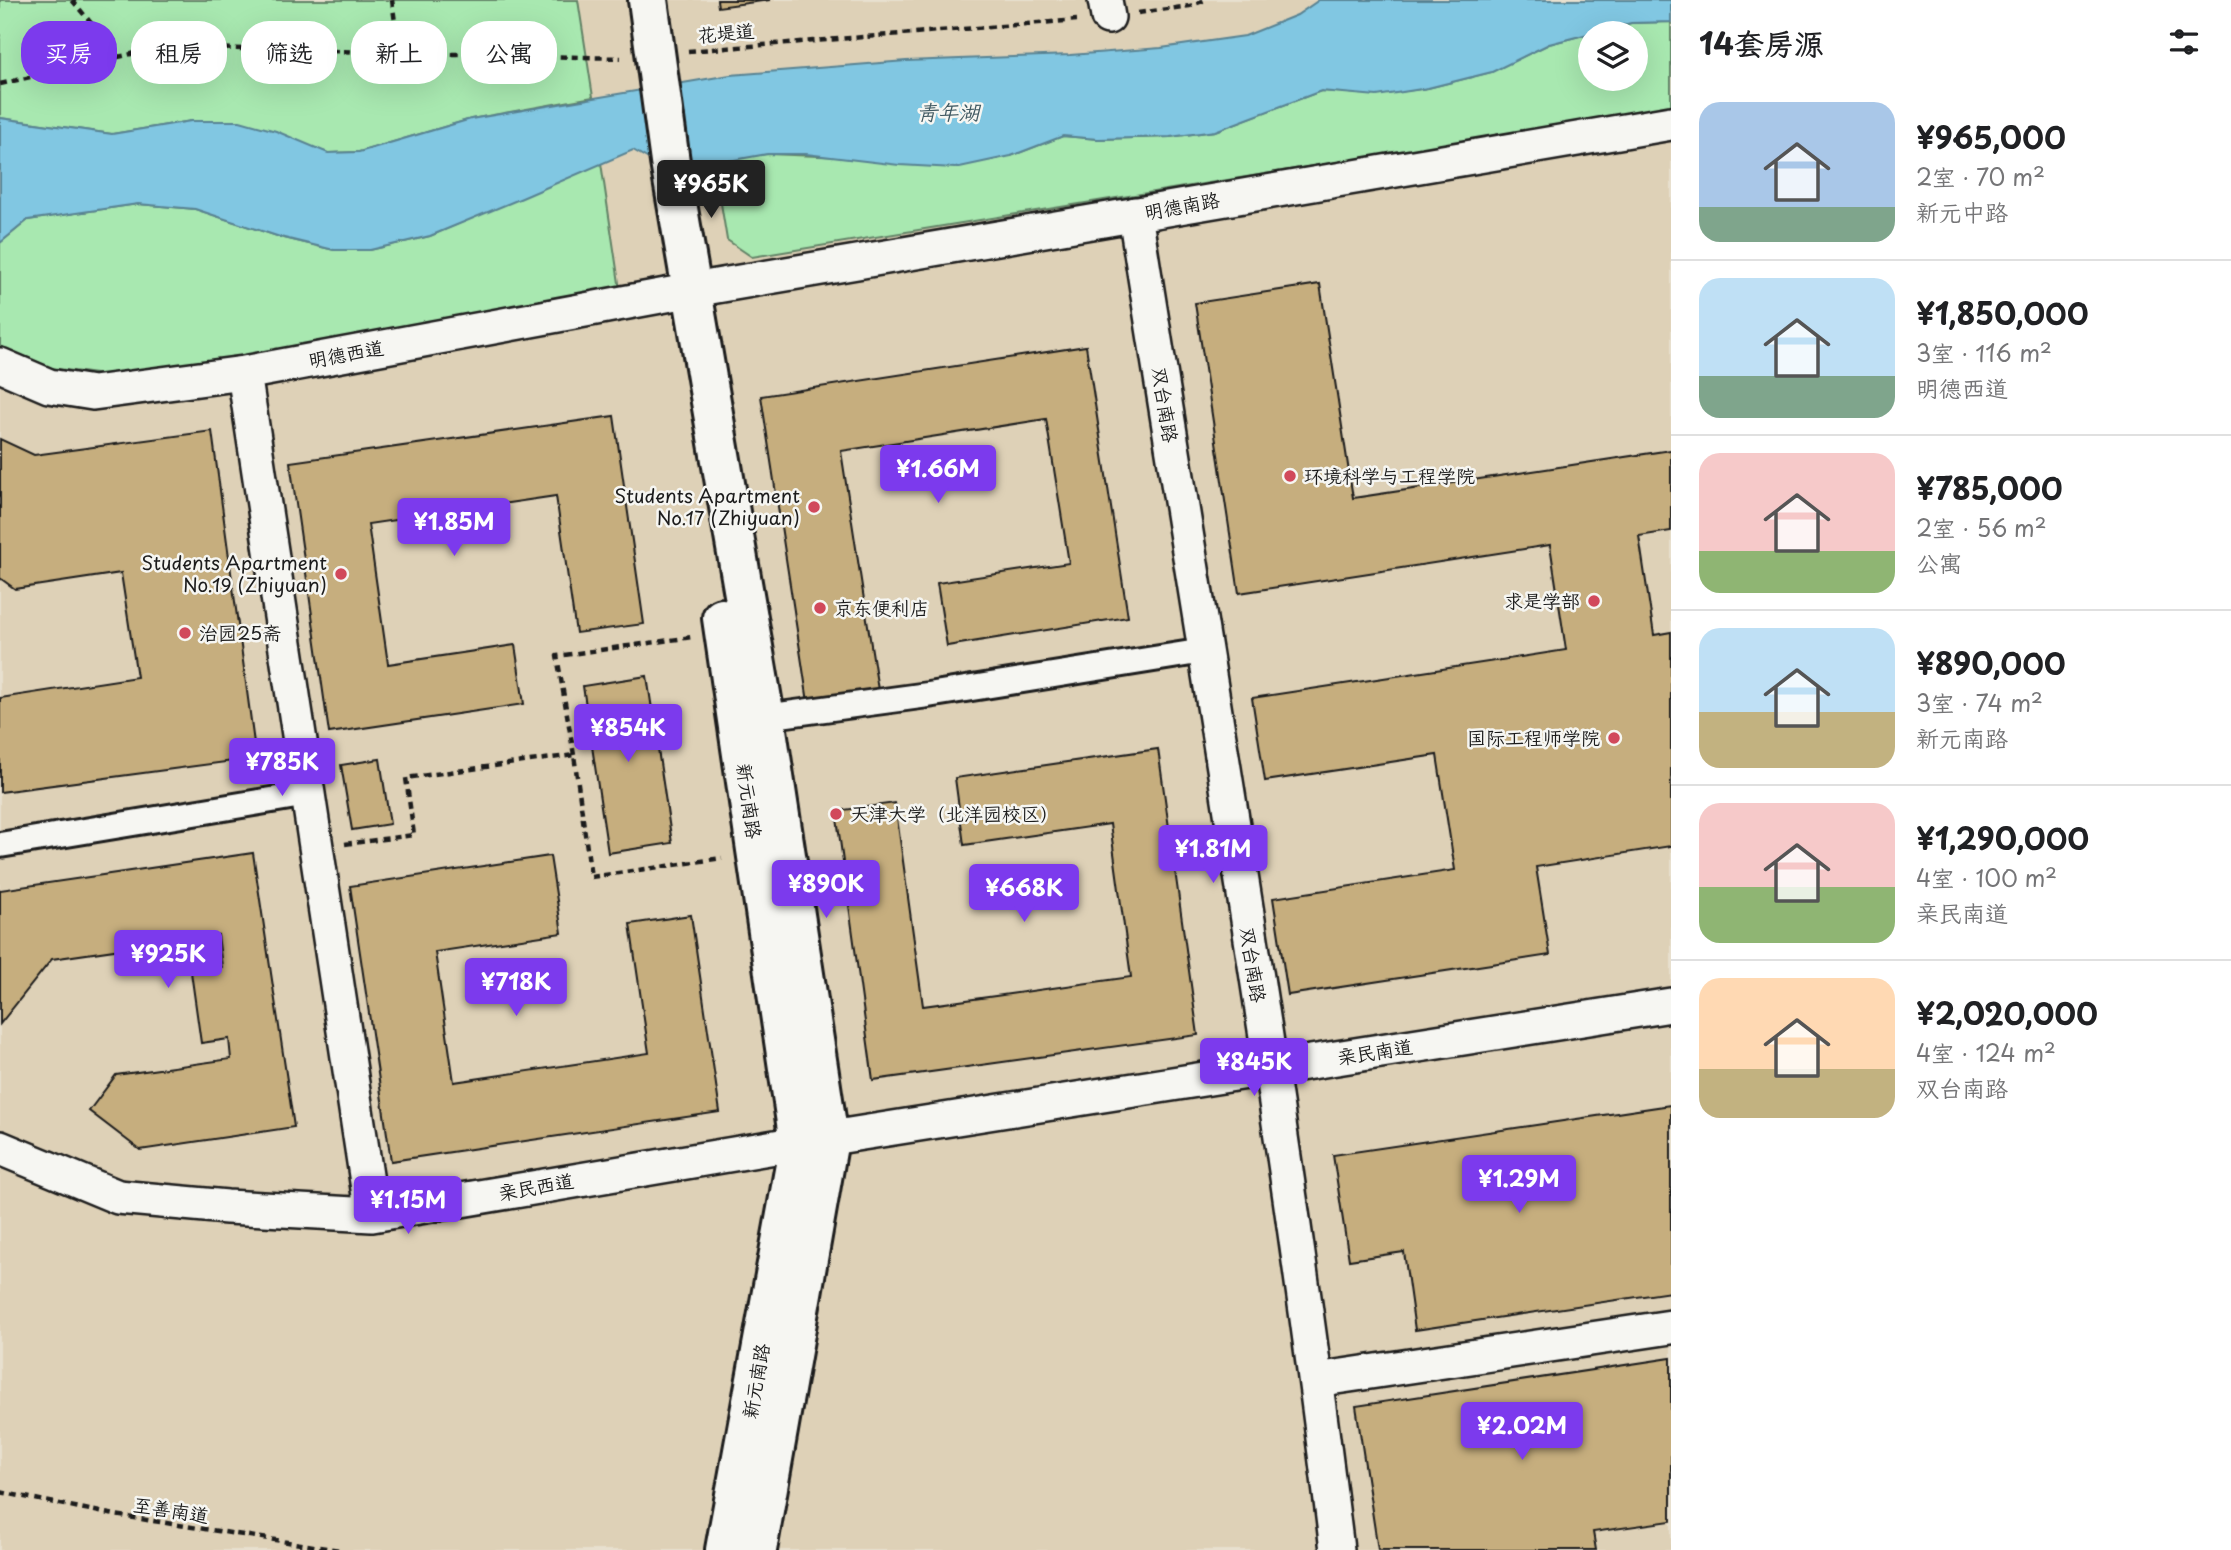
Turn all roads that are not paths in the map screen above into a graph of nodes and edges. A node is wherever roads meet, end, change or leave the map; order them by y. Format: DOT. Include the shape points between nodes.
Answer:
graph roads {
  1 [pos="629,0"];
  2 [pos="648,0"];
  3 [pos="650,73"];
  4 [pos="1671,123"];
  5 [pos="1135,214"];
  6 [pos="684,292"];
  7 [pos="0,365"];
  8 [pos="244,373"];
  9 [pos="1204,652"];
  10 [pos="765,717"];
  11 [pos="308,794"];
  12 [pos="0,845"];
  13 [pos="1671,1005"];
  14 [pos="1270,1068"];
  15 [pos="814,1141"];
  16 [pos="0,1148"];
  17 [pos="372,1214"];
  18 [pos="1671,1327"];
  19 [pos="1316,1380"];
  20 [pos="725,1550"];
  21 [pos="757,1550"];
  22 [pos="1337,1550"];
  1 -- 3 [label="street"];
  2 -- 3 [label="street"];
  3 -- 6 [label="street"];
  4 -- 5 [label="street, 明德南路"];
  5 -- 6 [label="street, 明德南路"];
  5 -- 9 [label="street, 双台南路"];
  6 -- 8 [label="street, 明德西道"];
  6 -- 10 [label="street, 新元南路"];
  6 -- 15 [label="street, 新元南路" via="724,632 756,853"];
  7 -- 8 [label="street, 明德西道" via="49,386 93,393"];
  8 -- 11 [label="street"];
  9 -- 10 [label="street"];
  9 -- 14 [label="street, 双台南路"];
  10 -- 15 [label="street, 新元南路"];
  11 -- 12 [label="street"];
  11 -- 17 [label="street"];
  13 -- 14 [label="street, 亲民南道"];
  14 -- 15 [label="street, 亲民南道"];
  14 -- 19 [label="street, 双台南路"];
  15 -- 17 [label="street, 亲民西道"];
  15 -- 20 [label="street, 新元南路"];
  15 -- 21 [label="street, 新元南路"];
  16 -- 17 [label="street, 亲民西道" via="118,1197"];
  18 -- 19 [label="street"];
  19 -- 22 [label="street, 双台南路"];
}
